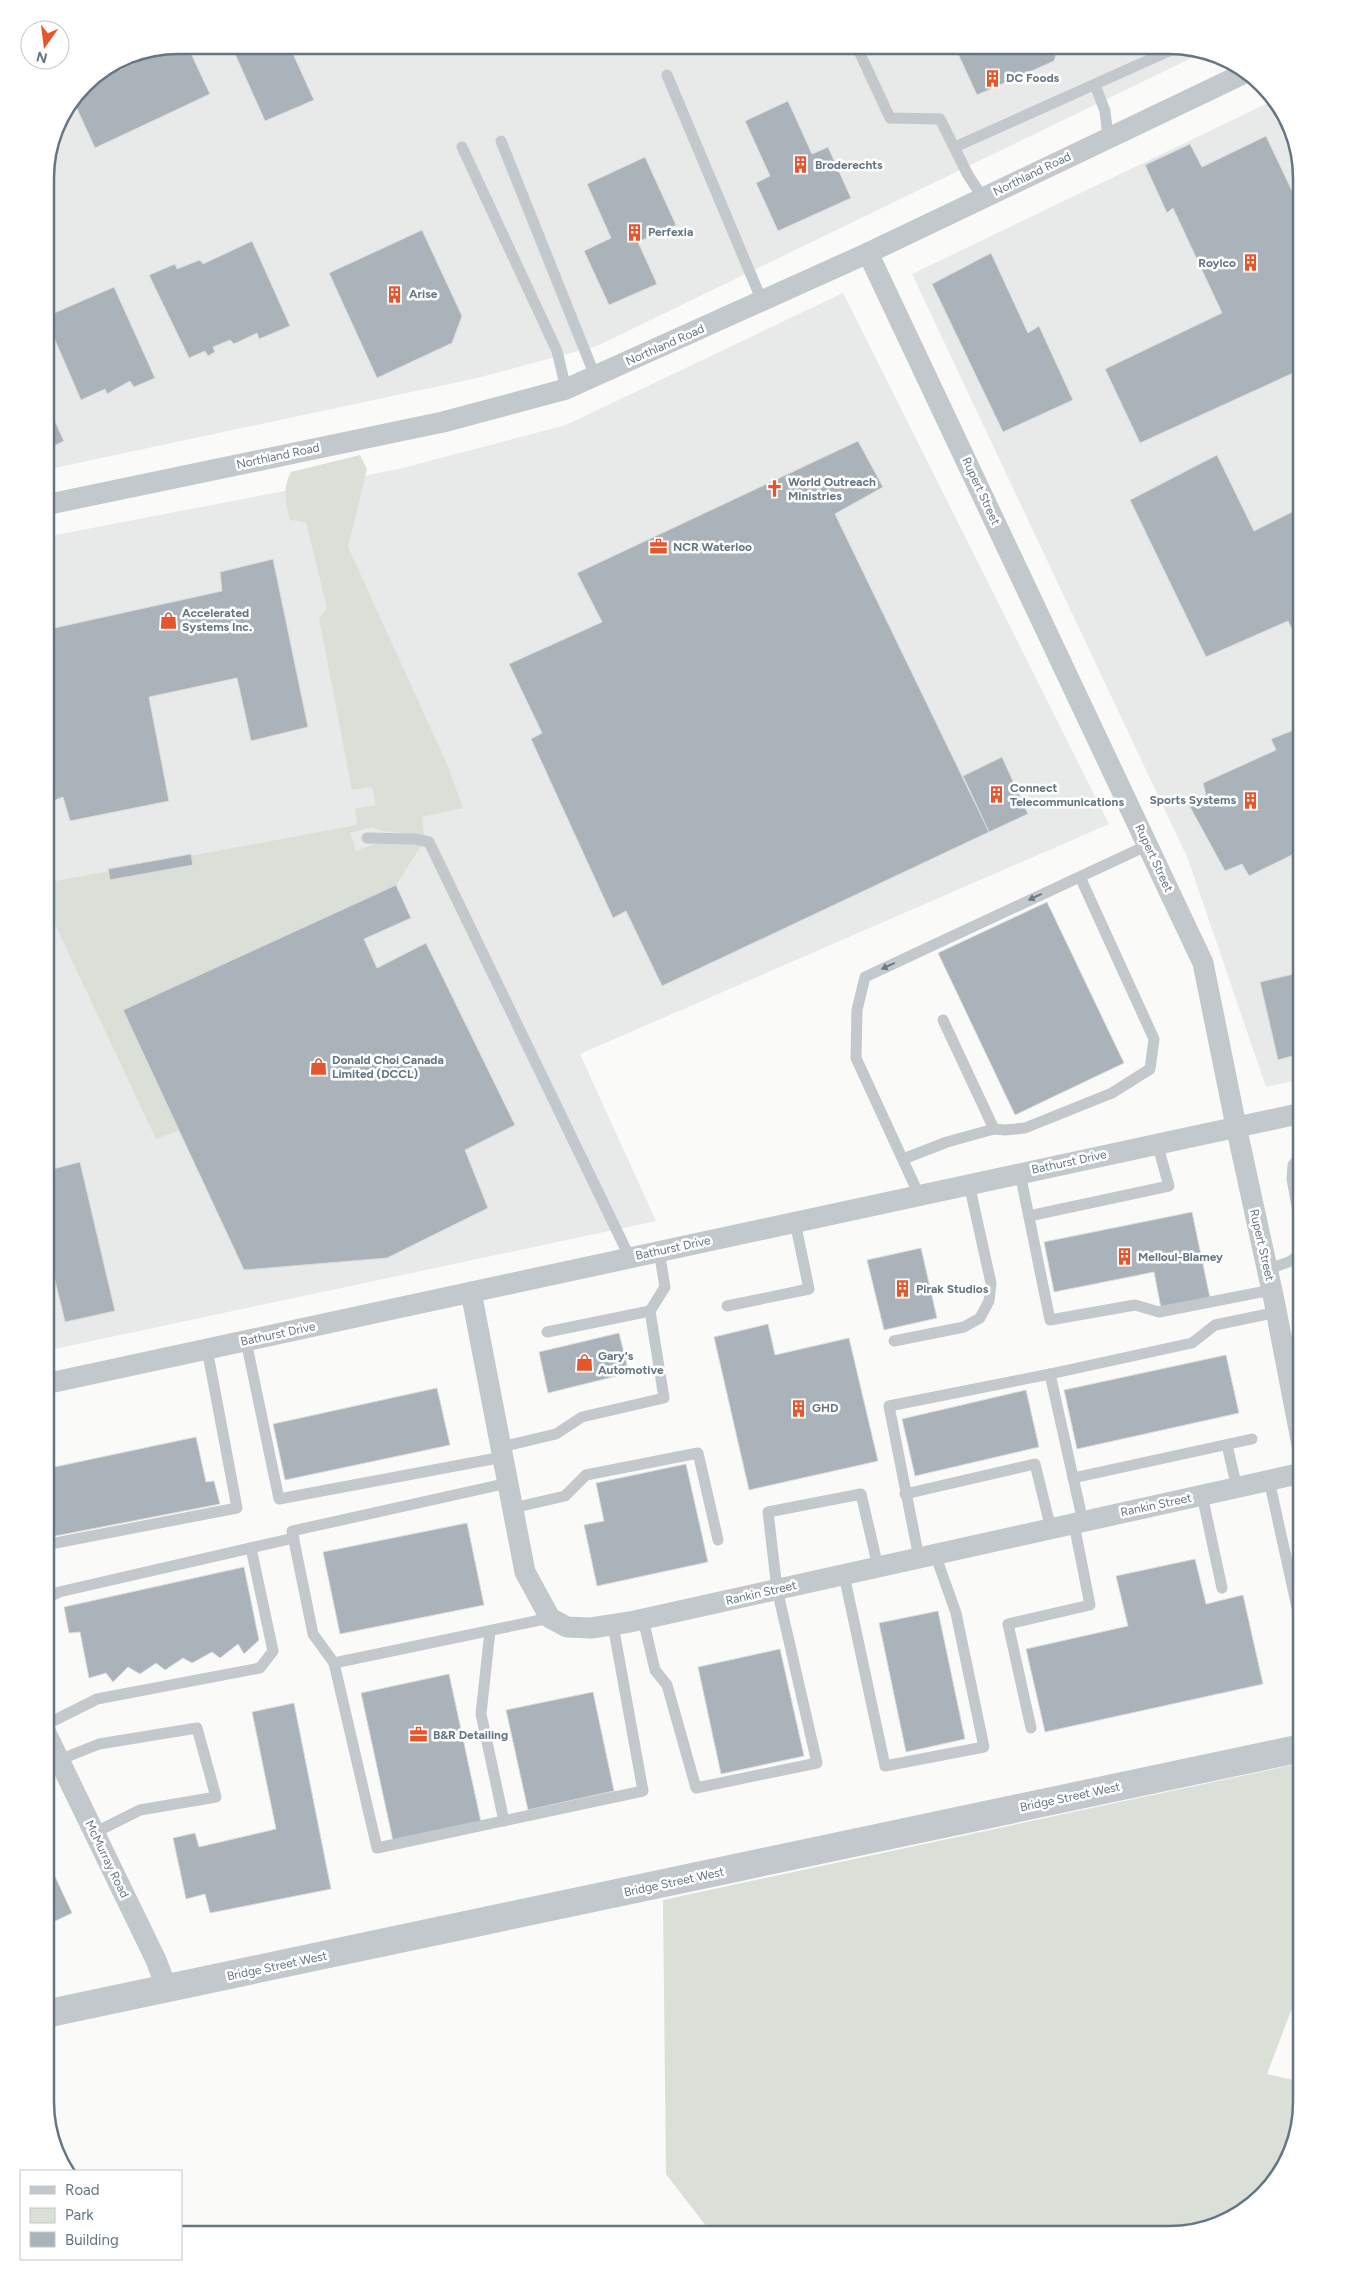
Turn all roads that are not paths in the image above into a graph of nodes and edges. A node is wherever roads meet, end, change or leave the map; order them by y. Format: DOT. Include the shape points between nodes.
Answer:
graph roads {
  1 [pos="860,54"];
  2 [pos="1163,54"];
  3 [pos="667,75"];
  4 [pos="1239,76"];
  5 [pos="1095,85"];
  6 [pos="1108,137"];
  7 [pos="501,141"];
  8 [pos="462,147"];
  9 [pos="955,147"];
  10 [pos="983,198"];
  11 [pos="868,253"];
  12 [pos="762,301"];
  13 [pos="595,376"];
  14 [pos="566,389"];
  15 [pos="54,503"];
  16 [pos="367,838"];
  17 [pos="1148,845"];
  18 [pos="1080,877"];
  19 [pos="943,1020"];
  20 [pos="1293,1115"];
  21 [pos="1236,1126"];
  22 [pos="994,1129"];
  23 [pos="1158,1143"];
  24 [pos="903,1159"];
  25 [pos="1293,1165"];
  26 [pos="1020,1173"];
  27 [pos="969,1184"];
  28 [pos="1293,1184"];
  29 [pos="919,1195"];
  30 [pos="1029,1216"];
  31 [pos="795,1222"];
  32 [pos="659,1251"];
  33 [pos="630,1258"];
  34 [pos="1293,1261"];
  35 [pos="1267,1269"];
  36 [pos="1272,1290"];
  37 [pos="471,1292"];
  38 [pos="727,1306"];
  39 [pos="650,1311"];
  40 [pos="1276,1312"];
  41 [pos="547,1332"];
  42 [pos="894,1340"];
  43 [pos="246,1341"];
  44 [pos="207,1349"];
  45 [pos="1050,1374"];
  46 [pos="54,1382"];
  47 [pos="1293,1399"];
  48 [pos="1252,1439"];
  49 [pos="1227,1445"];
  50 [pos="502,1452"];
  51 [pos="1293,1475"];
  52 [pos="1073,1478"];
  53 [pos="1269,1480"];
  54 [pos="508,1483"];
  55 [pos="1237,1488"];
  56 [pos="905,1494"];
  57 [pos="1202,1495"];
  58 [pos="513,1508"];
  59 [pos="1078,1522"];
  60 [pos="1050,1529"];
  61 [pos="294,1538"];
  62 [pos="718,1540"];
  63 [pos="54,1543"];
  64 [pos="251,1548"];
  65 [pos="927,1556"];
  66 [pos="878,1567"];
  67 [pos="844,1575"];
  68 [pos="1222,1588"];
  69 [pos="1293,1589"];
  70 [pos="778,1590"];
  71 [pos="54,1594"];
  72 [pos="550,1618"];
  73 [pos="643,1619"];
  74 [pos="613,1625"];
  75 [pos="490,1631"];
  76 [pos="334,1663"];
  77 [pos="54,1720"];
  78 [pos="1031,1728"];
  79 [pos="54,1749"];
  80 [pos="1293,1750"];
  81 [pos="59,1760"];
  82 [pos="504,1821"];
  83 [pos="94,1832"];
  84 [pos="167,1989"];
  85 [pos="54,2012"];
  1 -- 9 [label="lane" via="890,118 940,119"];
  2 -- 5 [label="lane"];
  3 -- 12 [label="lane"];
  4 -- 6 [label="street, Northland Road"];
  5 -- 6 [label="lane" via="1106,111"];
  5 -- 9 [label="lane"];
  6 -- 10 [label="street, Northland Road"];
  7 -- 13 [label="lane"];
  8 -- 14 [label="lane" via="557,351"];
  9 -- 10 [label="lane" via="968,176"];
  10 -- 11 [label="street, Northland Road"];
  11 -- 12 [label="street, Northland Road"];
  11 -- 17 [label="street, Rupert Street"];
  12 -- 13 [label="street, Northland Road"];
  13 -- 14 [label="street, Northland Road"];
  14 -- 15 [label="street, Northland Road" via="443,422"];
  16 -- 33 [label="lane" via="429,842"];
  17 -- 18 [label="lane"];
  17 -- 21 [label="street, Rupert Street" via="1203,963"];
  18 -- 22 [label="lane" via="1154,1039 1150,1069 1112,1093 1026,1128"];
  18 -- 24 [label="lane, one-way" via="865,977 856,1010 856,1058"];
  19 -- 22 [label="lane"];
  20 -- 21 [label="street, Bathurst Drive"];
  21 -- 23 [label="street, Bathurst Drive"];
  21 -- 35 [label="street, Rupert Street"];
  22 -- 24 [label="lane"];
  23 -- 26 [label="street, Bathurst Drive"];
  23 -- 30 [label="lane" via="1168,1186"];
  24 -- 29 [label="lane"];
  25 -- 28 [label="lane"];
  26 -- 27 [label="street, Bathurst Drive"];
  26 -- 30 [label="lane"];
  27 -- 29 [label="street, Bathurst Drive"];
  27 -- 42 [label="lane" via="991,1283 989,1301 980,1318 964,1327"];
  29 -- 31 [label="street, Bathurst Drive"];
  30 -- 36 [label="lane" via="1050,1320 1135,1305 1159,1312"];
  31 -- 32 [label="street, Bathurst Drive"];
  31 -- 38 [label="lane" via="809,1289"];
  32 -- 33 [label="street, Bathurst Drive"];
  32 -- 39 [label="lane" via="665,1287"];
  33 -- 37 [label="street, Bathurst Drive"];
  34 -- 35 [label="lane"];
  35 -- 36 [label="street, Rupert Street"];
  36 -- 40 [label="street, Rupert Street"];
  37 -- 43 [label="street, Bathurst Drive"];
  37 -- 50 [label="street"];
  39 -- 41 [label="lane"];
  39 -- 50 [label="lane" via="664,1398 582,1417 556,1434"];
  40 -- 45 [label="lane" via="1215,1324 1192,1343"];
  40 -- 47 [label="street, Rupert Street"];
  43 -- 44 [label="street, Bathurst Drive"];
  43 -- 50 [label="lane" via="279,1499"];
  44 -- 46 [label="street, Bathurst Drive"];
  44 -- 63 [label="lane" via="238,1508"];
  45 -- 52 [label="lane"];
  45 -- 56 [label="lane" via="889,1406"];
  48 -- 49 [label="lane"];
  49 -- 52 [label="lane"];
  49 -- 55 [label="lane"];
  50 -- 54 [label="street"];
  51 -- 53 [label="street, Rankin Street"];
  52 -- 59 [label="lane"];
  53 -- 55 [label="street, Rankin Street"];
  53 -- 69 [label="lane"];
  54 -- 58 [label="street"];
  54 -- 61 [label="lane" via="292,1531"];
  55 -- 57 [label="street, Rankin Street"];
  56 -- 60 [label="lane" via="1035,1464"];
  56 -- 65 [label="lane"];
  57 -- 59 [label="street, Rankin Street"];
  57 -- 68 [label="lane"];
  58 -- 62 [label="lane" via="565,1496 586,1475 698,1453"];
  58 -- 72 [label="street" via="525,1572"];
  59 -- 60 [label="street, Rankin Street"];
  59 -- 78 [label="lane" via="1090,1605 1008,1624"];
  60 -- 65 [label="street, Rankin Street"];
  61 -- 64 [label="lane"];
  61 -- 76 [label="lane" via="313,1634"];
  64 -- 71 [label="lane"];
  64 -- 77 [label="lane" via="273,1651 260,1668 97,1699"];
  65 -- 66 [label="street, Rankin Street"];
  65 -- 67 [label="lane" via="956,1612 984,1747 884,1766"];
  66 -- 67 [label="street, Rankin Street"];
  66 -- 70 [label="lane" via="862,1494 768,1512"];
  67 -- 70 [label="street, Rankin Street"];
  70 -- 73 [label="street, Rankin Street"];
  70 -- 73 [label="lane" via="816,1763 696,1788 667,1685 655,1670"];
  72 -- 74 [label="street, Rankin Street" via="567,1627"];
  72 -- 75 [label="lane"];
  73 -- 74 [label="street, Rankin Street"];
  74 -- 82 [label="lane" via="643,1791"];
  75 -- 76 [label="lane"];
  75 -- 82 [label="lane" via="481,1714"];
  76 -- 82 [label="lane" via="377,1848"];
  79 -- 81 [label="street, McMurray Road"];
  80 -- 84 [label="street, Bridge Street West"];
  81 -- 83 [label="street, McMurray Road"];
  81 -- 83 [label="lane" via="99,1744 197,1728 216,1797 140,1810"];
  83 -- 84 [label="street, McMurray Road"];
  84 -- 85 [label="street, Bridge Street West"];
}
